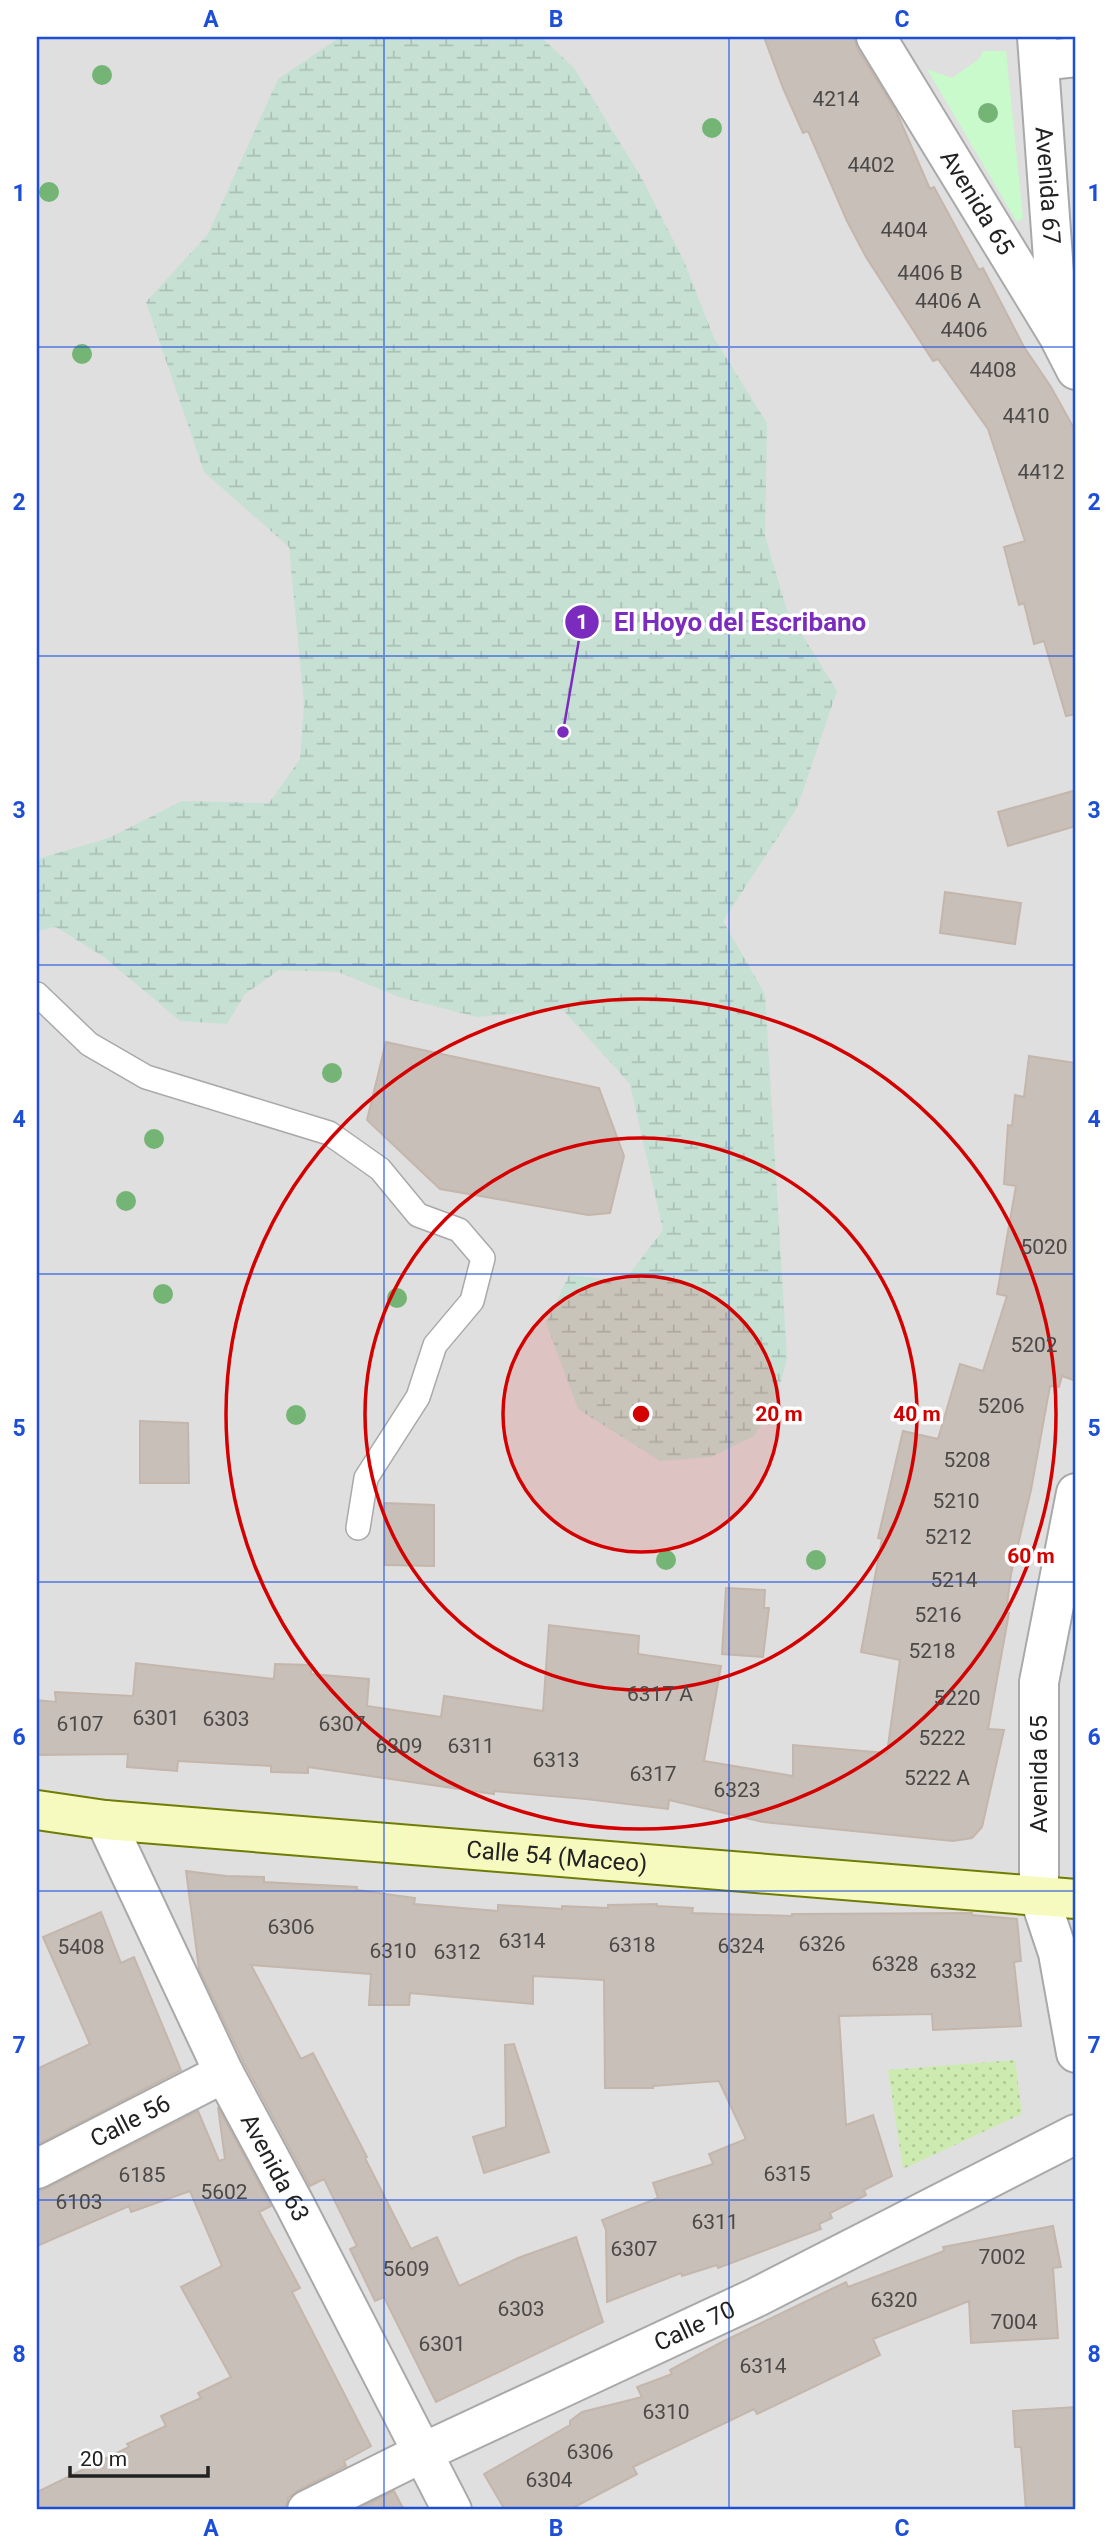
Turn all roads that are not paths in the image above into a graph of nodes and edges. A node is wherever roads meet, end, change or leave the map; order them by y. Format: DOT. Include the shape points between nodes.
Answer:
graph roads {
  1 [pos="876,37"];
  2 [pos="1051,52"];
  3 [pos="1058,335"];
  4 [pos="1076,370"];
  5 [pos="37,994"];
  6 [pos="1076,1493"];
  7 [pos="358,1528"];
  8 [pos="37,1810"];
  9 [pos="105,1819"];
  10 [pos="1039,1896"];
  11 [pos="1076,1899"];
  12 [pos="1076,2053"];
  13 [pos="224,2073"];
  14 [pos="1076,2134"];
  15 [pos="37,2169"];
  16 [pos="422,2453"];
  17 [pos="307,2510"];
  18 [pos="452,2510"];
  1 -- 3 [label="street, Avenida 65"];
  2 -- 3 [label="street, Avenida 67"];
  3 -- 4 [label="street, Avenida 65"];
  5 -- 7 [label="lane" via="89,1044 146,1077 329,1133 380,1168 418,1215 459,1230 483,1258 472,1301 435,1345 418,1397 366,1478"];
  6 -- 10 [label="street, Avenida 65" via="1039,1682"];
  8 -- 9 [label="main road, Calle 54 (Maceo)"];
  9 -- 10 [label="main road, Calle 54 (Maceo)"];
  9 -- 13 [label="street, Avenida 63"];
  10 -- 11 [label="main road, Calle 54 (Maceo)"];
  10 -- 12 [label="street, Avenida 65" via="1058,1952"];
  13 -- 15 [label="street, Calle 56"];
  13 -- 16 [label="street, Avenida 63"];
  14 -- 16 [label="street, Calle 70" via="757,2297"];
  16 -- 17 [label="street, Calle 70"];
  16 -- 18 [label="street, Avenida 63"];
}
